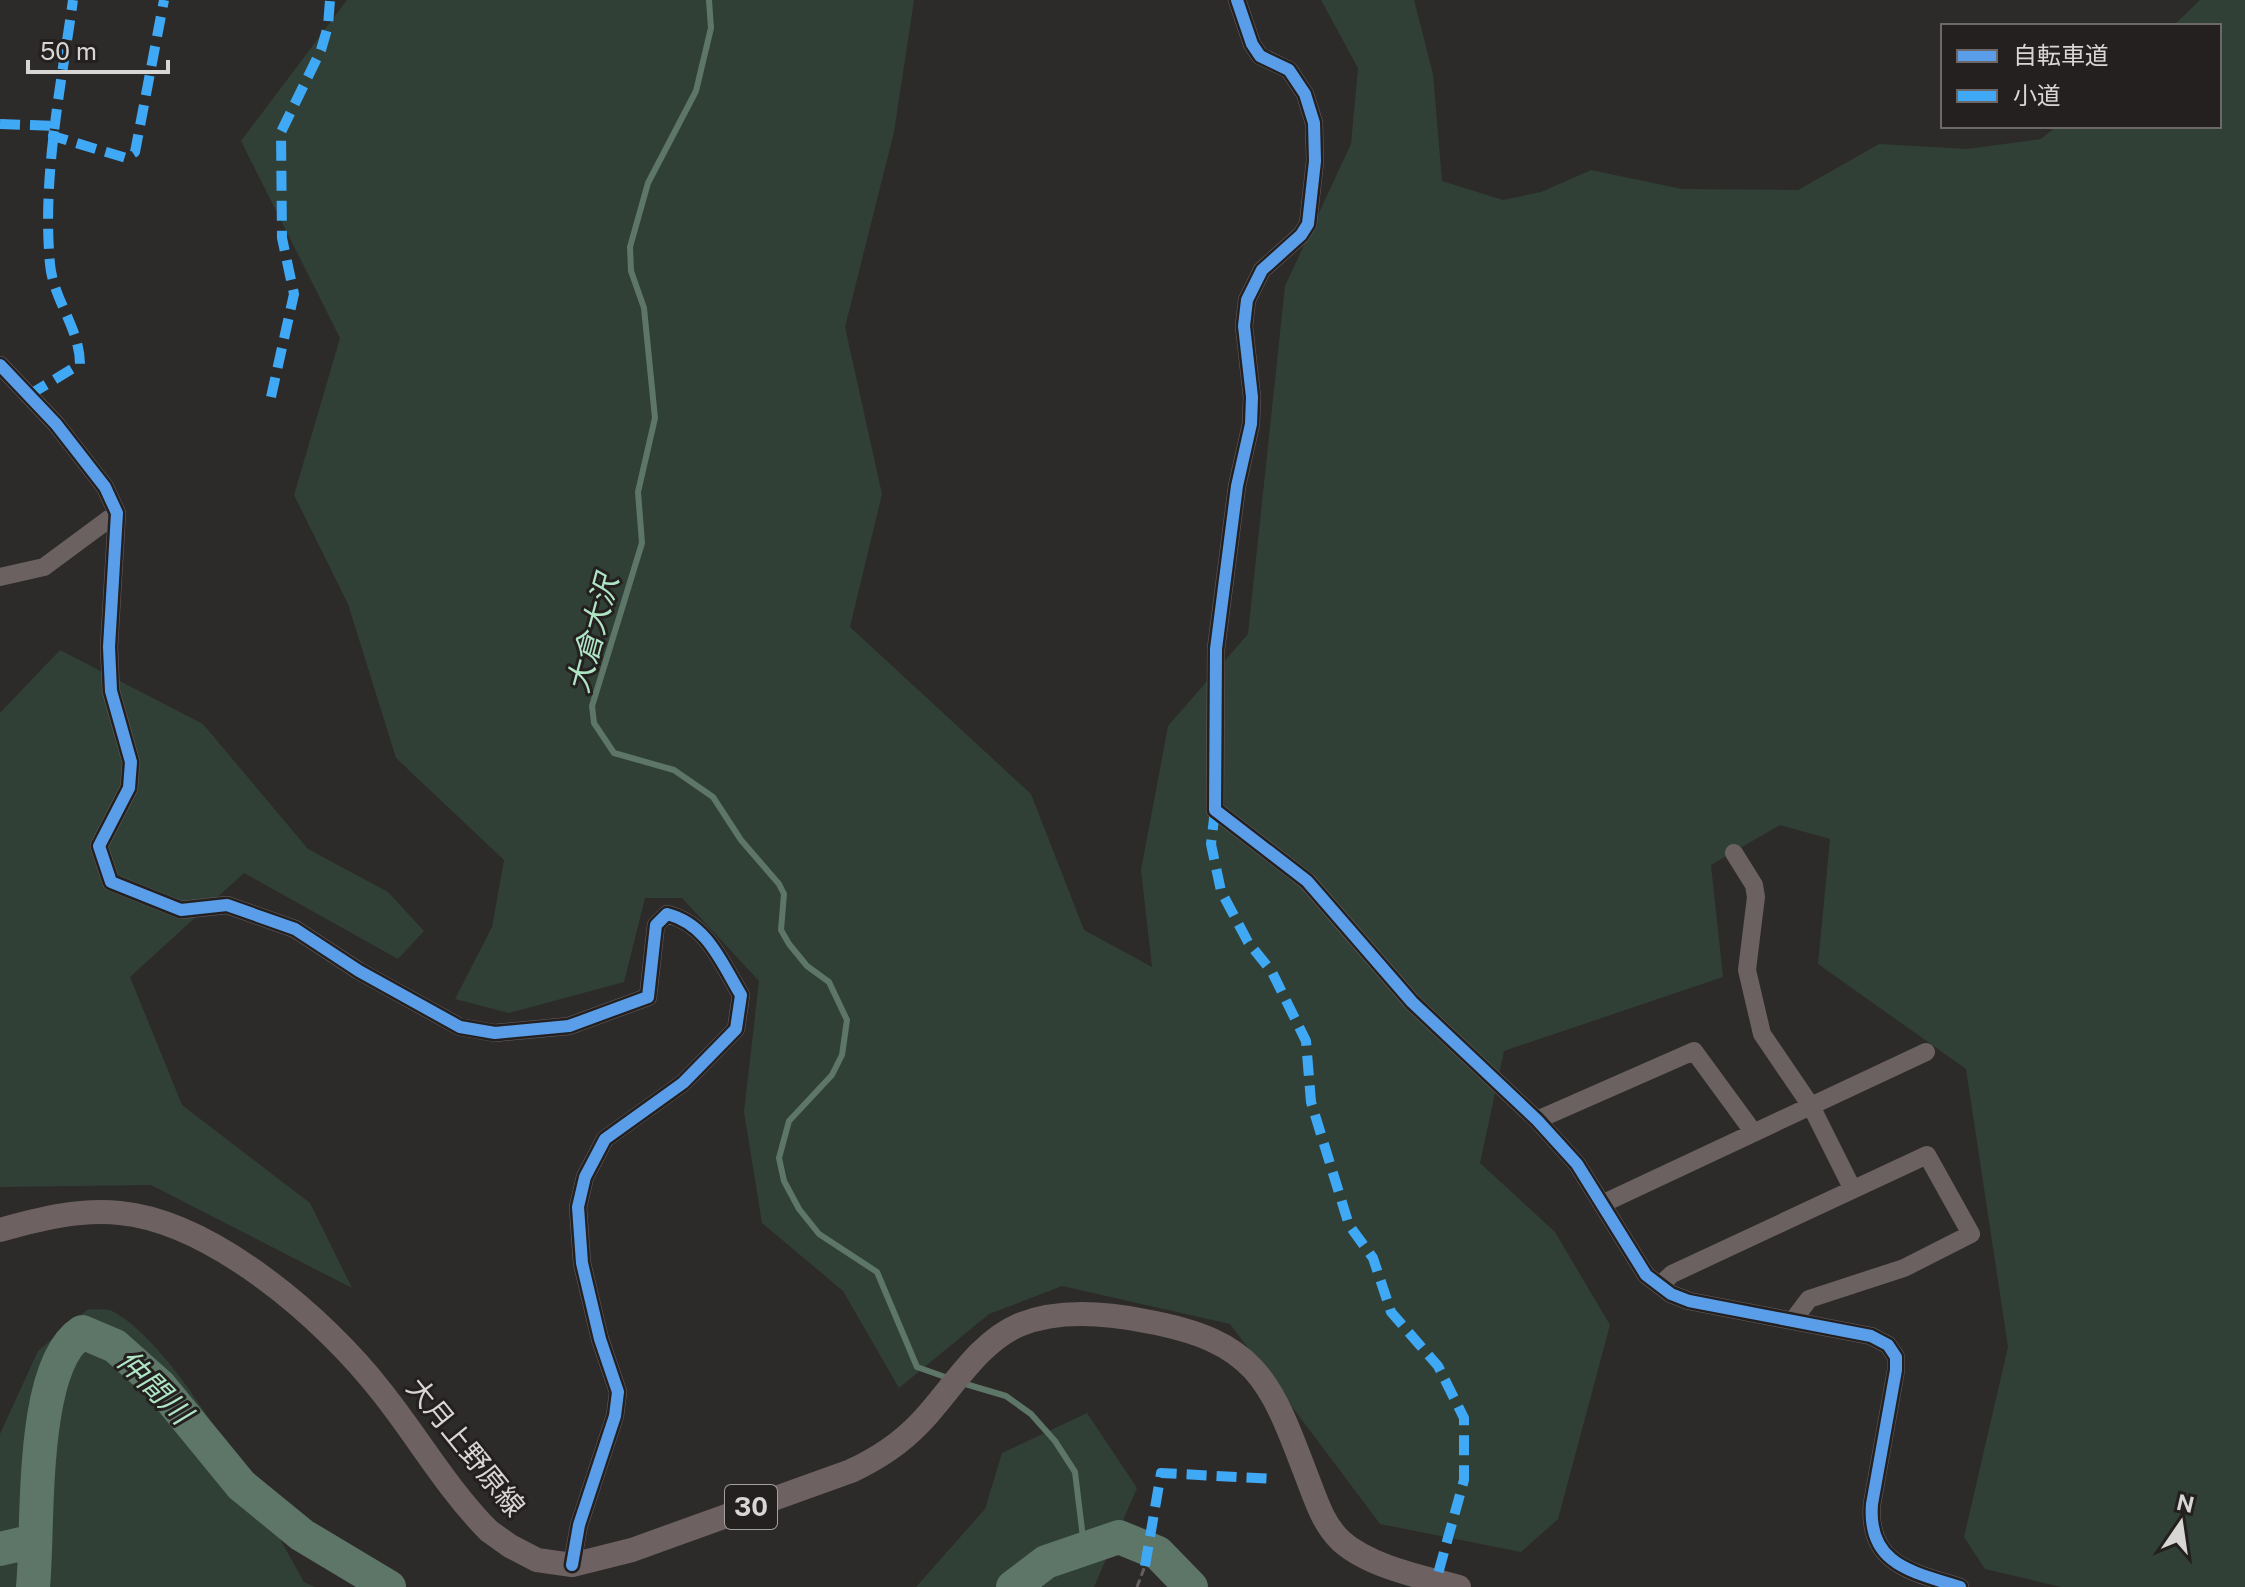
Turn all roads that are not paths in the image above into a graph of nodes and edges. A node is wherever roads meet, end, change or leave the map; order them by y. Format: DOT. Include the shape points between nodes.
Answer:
graph roads {
  1 [pos="1237,0"];
  2 [pos="0,365"];
  3 [pos="117,513"];
  4 [pos="0,577"];
  5 [pos="1734,853"];
  6 [pos="1926,1052"];
  7 [pos="1811,1106"];
  8 [pos="1537,1120"];
  9 [pos="1754,1133"];
  10 [pos="1852,1188"];
  11 [pos="1604,1203"];
  12 [pos="0,1230"];
  13 [pos="1660,1285"];
  14 [pos="1794,1319"];
  15 [pos="572,1565"];
  16 [pos="1459,1587"];
  17 [pos="1960,1587"];
  1 -- 8 [label="street" via="1260,56 1289,70 1305,94 1314,123 1315,161 1308,224 1262,270 1247,300 1251,424 1237,486 1216,649 1215,810 1307,881 1412,1002"];
  2 -- 3 [label="street" via="56,424 105,487"];
  3 -- 4 [label="street" via="44,567"];
  3 -- 15 [label="street" via="111,691 131,762 129,788 99,846 111,882 181,910 227,905 295,929 460,1027 495,1033 569,1026 648,997 656,925 667,914 700,929 741,995 736,1029 683,1083 605,1139 585,1177 578,1207 582,1263 618,1392"];
  5 -- 7 [label="street" via="1756,897 1747,970 1762,1034"];
  6 -- 7 [label="street"];
  7 -- 9 [label="street"];
  7 -- 10 [label="street"];
  8 -- 9 [label="street" via="1694,1051"];
  8 -- 11 [label="street"];
  9 -- 11 [label="street"];
  10 -- 13 [label="street" via="1672,1274"];
  10 -- 14 [label="street" via="1927,1155 1971,1234 1904,1268 1809,1299"];
  11 -- 13 [label="street" via="1646,1275"];
  12 -- 15 [label="main road, 大月上野原線 / 30" via="50,1217 120,1213 179,1228 214,1245 302,1308 361,1367 489,1531 537,1560"];
  13 -- 14 [label="street" via="1689,1301"];
  14 -- 17 [label="street" via="1871,1336 1888,1345 1896,1357 1872,1504 1874,1536 1900,1566"];
  15 -- 16 [label="main road, 大月上野原線 / 30" via="632,1550 851,1471 906,1436 1008,1331 1044,1318 1112,1315 1198,1332 1249,1364 1269,1386 1321,1513 1343,1543 1397,1569"];
}
